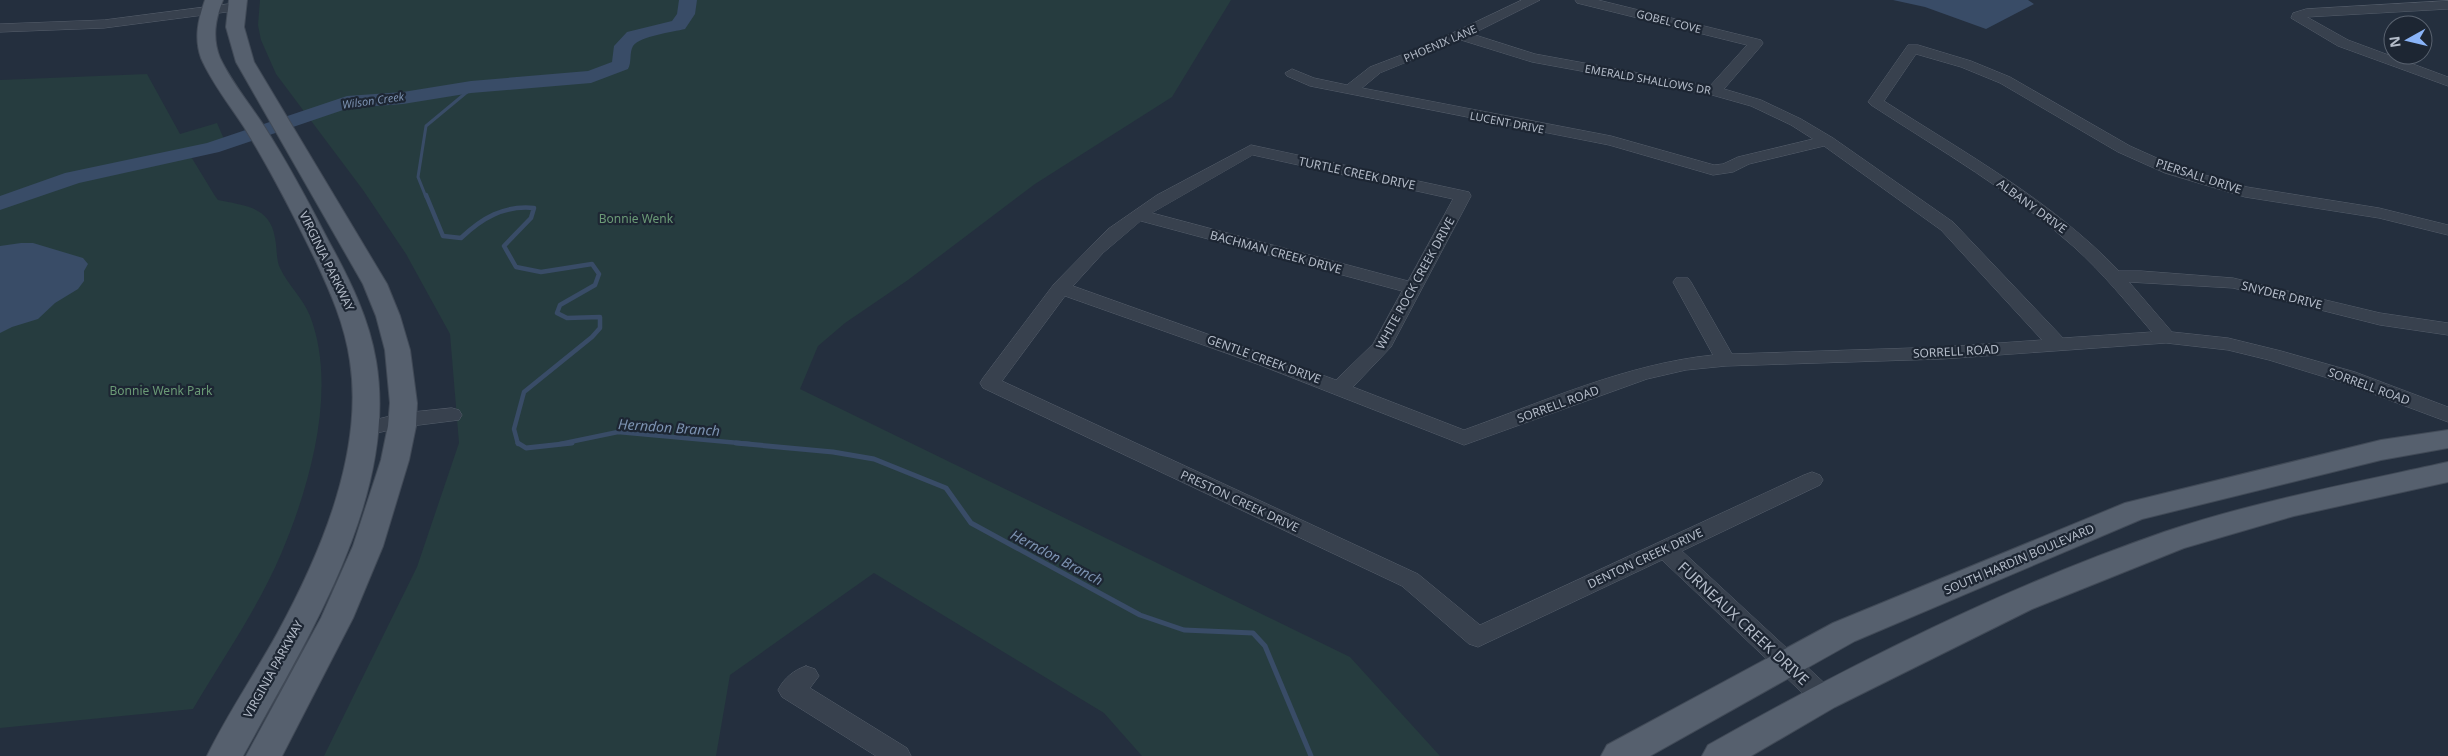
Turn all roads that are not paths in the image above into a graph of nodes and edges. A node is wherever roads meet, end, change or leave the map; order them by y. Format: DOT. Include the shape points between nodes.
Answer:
graph roads {
  1 [pos="1533,0"];
  2 [pos="1582,0"];
  3 [pos="237,4"];
  4 [pos="2448,5"];
  5 [pos="212,6"];
  6 [pos="0,28"];
  7 [pos="1461,35"];
  8 [pos="1913,48"];
  9 [pos="2448,72"];
  10 [pos="1292,73"];
  11 [pos="2427,74"];
  12 [pos="2448,82"];
  13 [pos="1350,90"];
  14 [pos="1714,91"];
  15 [pos="1827,141"];
  16 [pos="1463,196"];
  17 [pos="1140,215"];
  18 [pos="2448,230"];
  19 [pos="2114,276"];
  20 [pos="1682,282"];
  21 [pos="1061,288"];
  22 [pos="1413,288"];
  23 [pos="2448,329"];
  24 [pos="2166,337"];
  25 [pos="2059,346"];
  26 [pos="1726,360"];
  27 [pos="1341,388"];
  28 [pos="452,415"];
  29 [pos="2448,415"];
  30 [pos="403,420"];
  31 [pos="364,429"];
  32 [pos="1464,438"];
  33 [pos="2448,439"];
  34 [pos="2448,472"];
  35 [pos="1812,480"];
  36 [pos="1665,549"];
  37 [pos="1478,637"];
  38 [pos="1787,663"];
  39 [pos="806,676"];
  40 [pos="1823,697"];
  41 [pos="288,711"];
  42 [pos="248,714"];
  43 [pos="225,756"];
  44 [pos="264,756"];
  45 [pos="898,756"];
  46 [pos="1619,756"];
  47 [pos="1720,756"];
  1 -- 7 [label="street, PHOENIX LANE"];
  2 -- 14 [label="street, GOBEL COVE" via="1756,43"];
  3 -- 5 [label="street"];
  3 -- 30 [label="main road" via="235,27 239,47 258,87 306,164 386,306 399,358"];
  4 -- 11 [label="street" via="2298,16 2303,22 2344,43"];
  5 -- 6 [label="street" via="104,24"];
  5 -- 31 [label="main road, VIRGINIA PARKWAY" via="206,26 207,47 217,70 281,172 338,282 356,325 366,382"];
  7 -- 13 [label="street, PHOENIX LANE" via="1375,70"];
  7 -- 14 [label="street, EMERALD SHALLOWS DR" via="1532,58"];
  8 -- 18 [label="street, PIERSALL DRIVE" via="2004,80 2124,149 2172,170 2245,192 2379,213"];
  8 -- 19 [label="street, ALBANY DRIVE" via="1876,102 2068,232"];
  9 -- 11 [label="street"];
  10 -- 13 [label="street, LUCENT DRIVE" via="1304,80"];
  11 -- 12 [label="street"];
  13 -- 15 [label="street, LUCENT DRIVE" via="1612,141 1714,170"];
  14 -- 15 [label="street, EMERALD SHALLOWS DR" via="1769,108"];
  15 -- 25 [label="street, EMERALD SHALLOWS DR" via="1947,226"];
  16 -- 17 [label="street, TURTLE CREEK DRIVE" via="1251,150"];
  16 -- 22 [label="street, WHITE ROCK CREEK DRIVE"];
  17 -- 21 [label="street" via="1114,234"];
  17 -- 22 [label="street, BACHMAN CREEK DRIVE"];
  19 -- 23 [label="street, SNYDER DRIVE" via="2233,283 2380,319"];
  19 -- 24 [label="street, ALBANY DRIVE"];
  20 -- 26 [label="street"];
  21 -- 27 [label="street, GENTLE CREEK DRIVE"];
  21 -- 37 [label="street, PRESTON CREEK DRIVE" via="990,384 1410,580"];
  22 -- 27 [label="street, WHITE ROCK CREEK DRIVE" via="1381,347"];
  24 -- 25 [label="street, SORRELL ROAD"];
  24 -- 29 [label="street, SORRELL ROAD" via="2228,344 2274,355"];
  25 -- 26 [label="street, SORRELL ROAD"];
  26 -- 32 [label="street, SORRELL ROAD" via="1686,364 1642,374"];
  27 -- 32 [label="street, GENTLE CREEK DRIVE"];
  28 -- 30 [label="street"];
  30 -- 31 [label="street"];
  30 -- 41 [label="main road" via="386,496 358,572"];
  31 -- 42 [label="main road, VIRGINIA PARKWAY" via="351,498 332,555 288,646"];
  33 -- 38 [label="main road, SOUTH HARDIN BOULEVARD" via="2381,450 2135,510 1844,632"];
  34 -- 40 [label="main road" via="2294,506 2175,540 2021,600"];
  35 -- 36 [label="street, DENTON CREEK DRIVE"];
  36 -- 37 [label="street, DENTON CREEK DRIVE"];
  36 -- 38 [label="street, FURNEAUX CREEK DRIVE"];
  38 -- 40 [label="street, FURNEAUX CREEK DRIVE"];
  38 -- 46 [label="main road, SOUTH HARDIN BOULEVARD"];
  39 -- 45 [label="street" via="791,690"];
  40 -- 47 [label="main road"];
  41 -- 42 [label="main road"];
  41 -- 44 [label="main road"];
  42 -- 43 [label="main road, VIRGINIA PARKWAY"];
}
